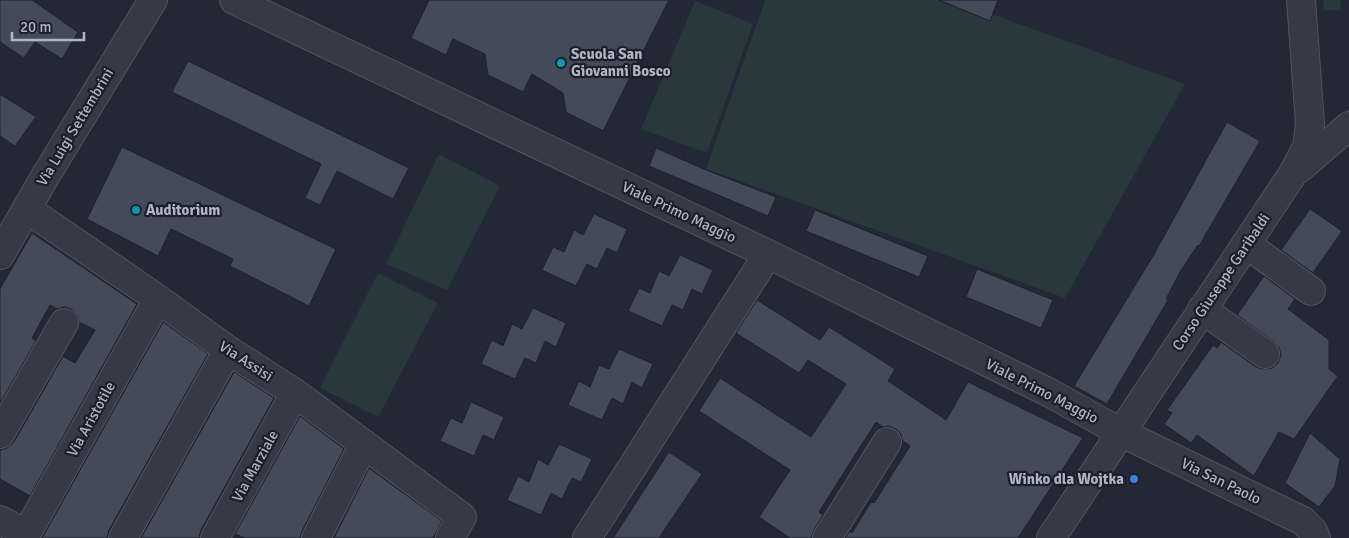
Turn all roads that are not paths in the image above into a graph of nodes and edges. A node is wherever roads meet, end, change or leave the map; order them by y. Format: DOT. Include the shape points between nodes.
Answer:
graph roads {
  1 [pos="152,0"];
  2 [pos="234,0"];
  3 [pos="1301,0"];
  4 [pos="1349,126"];
  5 [pos="1292,175"];
  6 [pos="27,209"];
  7 [pos="1246,244"];
  8 [pos="768,254"];
  9 [pos="0,255"];
  10 [pos="1311,291"];
  11 [pos="158,299"];
  12 [pos="1202,309"];
  13 [pos="64,323"];
  14 [pos="228,350"];
  15 [pos="1265,354"];
  16 [pos="295,393"];
  17 [pos="1120,432"];
  18 [pos="0,434"];
  19 [pos="887,442"];
  20 [pos="364,444"];
  21 [pos="0,520"];
  22 [pos="456,528"];
  23 [pos="25,536"];
  24 [pos="123,538"];
  25 [pos="215,538"];
  26 [pos="316,538"];
  27 [pos="588,538"];
  28 [pos="827,538"];
  29 [pos="1051,538"];
  30 [pos="1316,538"];
  1 -- 6 [label="street, Via Luigi Settembrini"];
  2 -- 8 [label="street, Viale Primo Maggio"];
  3 -- 5 [label="street, Corso Giuseppe Garibaldi" via="1310,124 1307,147"];
  4 -- 5 [label="street"];
  5 -- 7 [label="street, Corso Giuseppe Garibaldi"];
  6 -- 9 [label="street, Via Luigi Settembrini"];
  6 -- 11 [label="street, Via Assisi"];
  7 -- 10 [label="street"];
  7 -- 12 [label="street, Corso Giuseppe Garibaldi"];
  8 -- 17 [label="street, Viale Primo Maggio" via="1050,393"];
  8 -- 27 [label="street"];
  11 -- 14 [label="street, Via Assisi"];
  11 -- 23 [label="street, Via Aristotile"];
  12 -- 15 [label="street"];
  12 -- 17 [label="street, Corso Giuseppe Garibaldi"];
  13 -- 18 [label="street"];
  14 -- 16 [label="street, Via Assisi"];
  14 -- 24 [label="street"];
  16 -- 20 [label="street, Via Assisi"];
  16 -- 25 [label="street, Via Marziale"];
  17 -- 29 [label="street, Corso Giuseppe Garibaldi"];
  17 -- 30 [label="street, Via San Paolo" via="1303,521"];
  19 -- 28 [label="street"];
  20 -- 22 [label="street, Via Assisi"];
  20 -- 26 [label="street"];
  21 -- 23 [label="street"];
}
